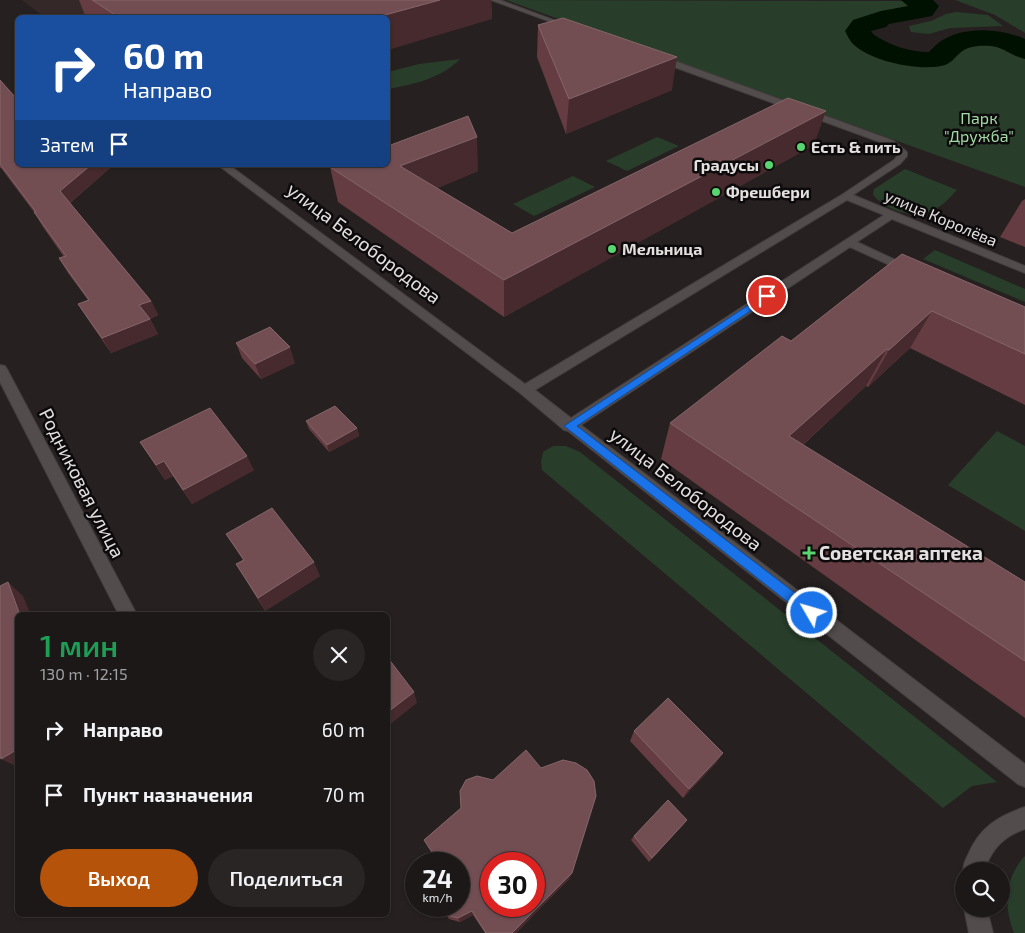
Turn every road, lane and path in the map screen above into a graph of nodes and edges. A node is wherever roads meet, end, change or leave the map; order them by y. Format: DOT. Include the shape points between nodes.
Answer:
graph roads {
  1 [pos="494,0"];
  2 [pos="116,10"];
  3 [pos="94,15"];
  4 [pos="582,31"];
  5 [pos="646,54"];
  6 [pos="226,167"];
  7 [pos="846,196"];
  8 [pos="891,215"];
  9 [pos="849,242"];
  10 [pos="1025,270"];
  11 [pos="919,274"];
  12 [pos="0,369"];
  13 [pos="525,390"];
  14 [pos="570,426"];
  15 [pos="126,612"];
  16 [pos="1025,777"];
  17 [pos="1025,818"];
  18 [pos="977,862"];
  19 [pos="977,917"];
  20 [pos="981,933"];
  1 -- 4 [label="street"];
  2 -- 3 [label="street"];
  5 -- 7 [label="street" via="892,143 904,154"];
  6 -- 13 [label="street, улица Белобородова"];
  7 -- 8 [label="street, улица Королёва"];
  7 -- 13 [label="street"];
  8 -- 9 [label="street"];
  8 -- 10 [label="street, улица Королёва"];
  9 -- 11 [label="street"];
  9 -- 14 [label="street"];
  12 -- 15 [label="street, Родниковая улица"];
  13 -- 14 [label="street, улица Белобородова"];
  14 -- 16 [label="street, улица Белобородова"];
  17 -- 18 [label="street" via="998,828 988,838"];
  19 -- 20 [label="street"];
}
